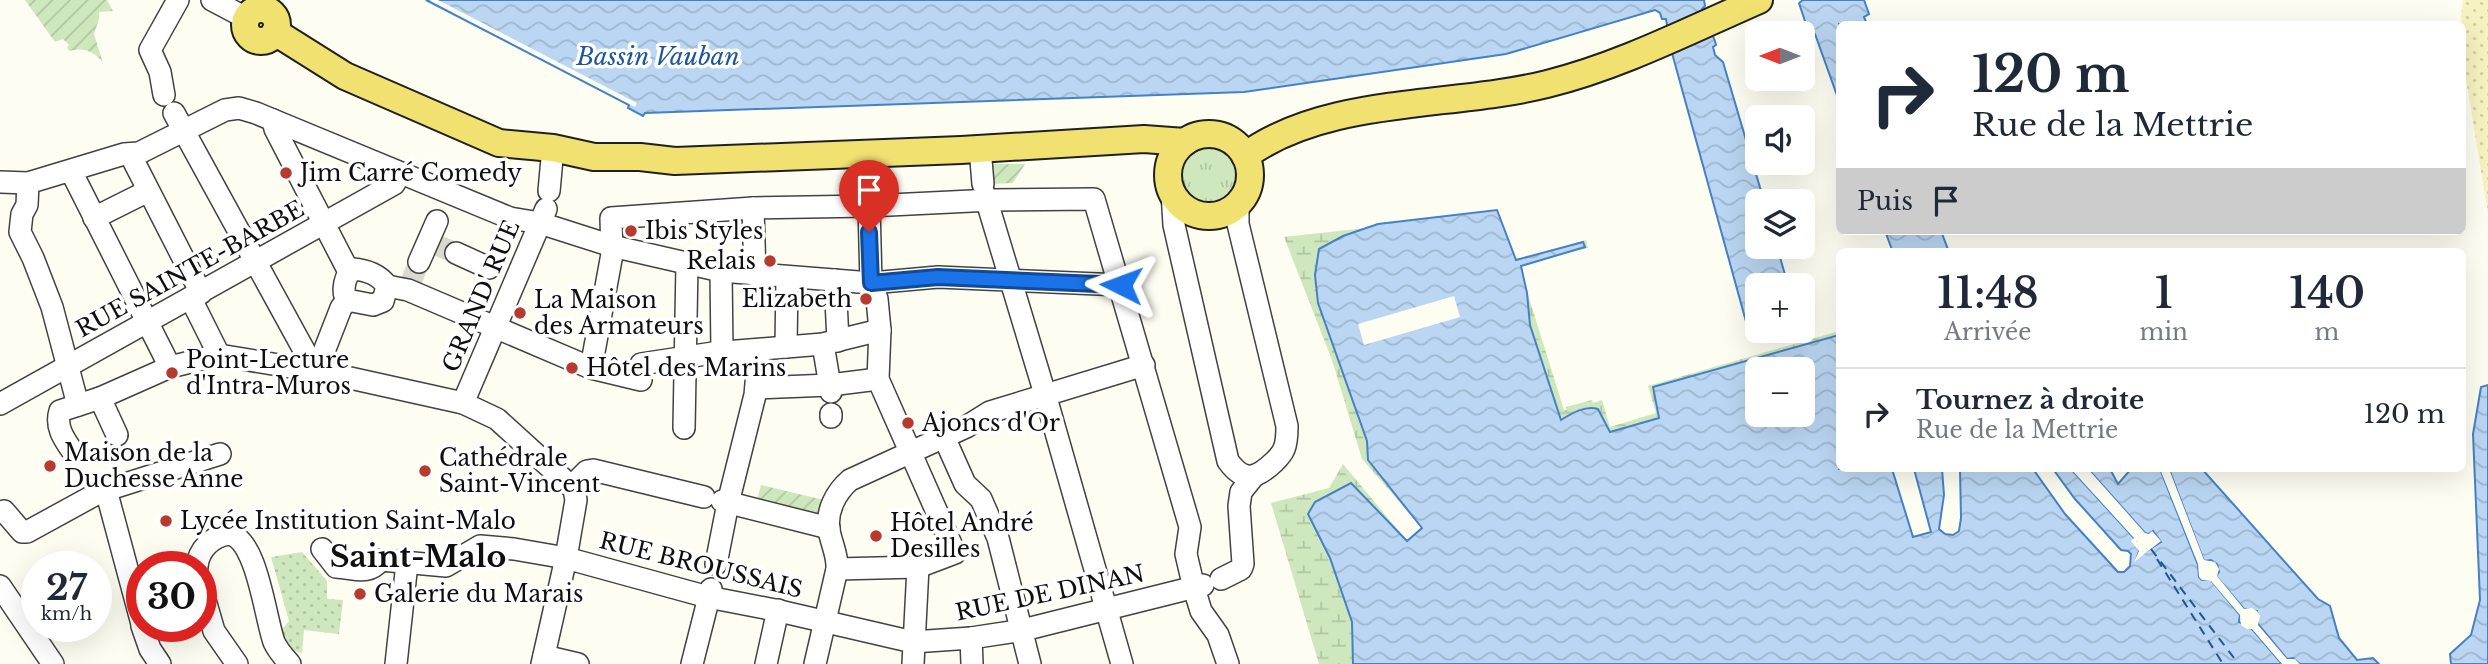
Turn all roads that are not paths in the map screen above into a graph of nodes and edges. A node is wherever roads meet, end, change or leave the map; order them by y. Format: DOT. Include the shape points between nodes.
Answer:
graph roads {
  1 [pos="178,0"];
  2 [pos="192,0"];
  3 [pos="212,0"];
  4 [pos="1759,0"];
  5 [pos="255,9"];
  6 [pos="264,116"];
  7 [pos="179,122"];
  8 [pos="1153,140"];
  9 [pos="1185,142"];
  10 [pos="554,148"];
  11 [pos="980,148"];
  12 [pos="130,154"];
  13 [pos="1245,156"];
  14 [pos="71,171"];
  15 [pos="400,174"];
  16 [pos="1170,179"];
  17 [pos="0,182"];
  18 [pos="28,183"];
  19 [pos="148,191"];
  20 [pos="985,193"];
  21 [pos="443,205"];
  22 [pos="1238,205"];
  23 [pos="869,206"];
  24 [pos="545,207"];
  25 [pos="753,208"];
  26 [pos="94,218"];
  27 [pos="325,224"];
  28 [pos="612,246"];
  29 [pos="456,253"];
  30 [pos="256,261"];
  31 [pos="687,264"];
  32 [pos="489,268"];
  33 [pos="721,271"];
  34 [pos="349,272"];
  35 [pos="755,275"];
  36 [pos="413,278"];
  37 [pos="787,278"];
  38 [pos="1009,279"];
  39 [pos="835,280"];
  40 [pos="871,283"];
  41 [pos="1121,285"];
  42 [pos="387,286"];
  43 [pos="196,296"];
  44 [pos="347,300"];
  45 [pos="148,322"];
  46 [pos="497,328"];
  47 [pos="880,330"];
  48 [pos="831,342"];
  49 [pos="786,347"];
  50 [pos="759,350"];
  51 [pos="722,352"];
  52 [pos="219,355"];
  53 [pos="685,356"];
  54 [pos="1144,365"];
  55 [pos="170,367"];
  56 [pos="67,368"];
  57 [pos="591,368"];
  58 [pos="316,372"];
  59 [pos="878,379"];
  60 [pos="756,388"];
  61 [pos="830,389"];
  62 [pos="1045,394"];
  63 [pos="100,398"];
  64 [pos="463,403"];
  65 [pos="0,404"];
  66 [pos="78,405"];
  67 [pos="684,428"];
  68 [pos="117,435"];
  69 [pos="944,437"];
  70 [pos="73,452"];
  71 [pos="912,452"];
  72 [pos="220,454"];
  73 [pos="1253,477"];
  74 [pos="573,487"];
  75 [pos="106,490"];
  76 [pos="718,500"];
  77 [pos="4,511"];
  78 [pos="829,528"];
  79 [pos="323,549"];
  80 [pos="202,551"];
  81 [pos="566,558"];
  82 [pos="407,563"];
  83 [pos="716,564"];
  84 [pos="126,565"];
  85 [pos="918,567"];
  86 [pos="837,569"];
  87 [pos="1206,584"];
  88 [pos="0,586"];
  89 [pos="710,593"];
  90 [pos="778,610"];
  91 [pos="1106,610"];
  92 [pos="824,622"];
  93 [pos="1023,630"];
  94 [pos="217,635"];
  95 [pos="971,638"];
  96 [pos="148,642"];
  97 [pos="913,642"];
  98 [pos="543,660"];
  99 [pos="53,664"];
  100 [pos="160,664"];
  101 [pos="237,664"];
  102 [pos="290,664"];
  103 [pos="396,664"];
  104 [pos="575,664"];
  105 [pos="692,664"];
  106 [pos="766,664"];
  107 [pos="814,664"];
  108 [pos="913,664"];
  109 [pos="972,664"];
  110 [pos="1030,664"];
  111 [pos="1122,664"];
  112 [pos="1228,664"];
  1 -- 2 [label="street"];
  1 -- 7 [label="street" via="150,50"];
  3 -- 5 [label="street"];
  4 -- 13 [label="main road" via="1606,65 1545,85 1333,118 1291,131"];
  5 -- 10 [label="main road" via="247,32 254,39 268,39 275,32 345,76 499,143"];
  6 -- 7 [label="street" via="239,108"];
  6 -- 15 [label="street"];
  6 -- 27 [label="street"];
  7 -- 12 [label="street" via="145,150"];
  7 -- 30 [label="street"];
  8 -- 9 [label="main road"];
  8 -- 11 [label="main road"];
  8 -- 16 [label="main road"];
  9 -- 13 [label="main road" via="1218,135"];
  9 -- 16 [label="main road" via="1175,153"];
  10 -- 11 [label="main road" via="594,157 675,162"];
  10 -- 24 [label="street, GRAND' RUE"];
  11 -- 20 [label="street"];
  12 -- 14 [label="street"];
  12 -- 19 [label="street"];
  13 -- 22 [label="main road" via="1250,181"];
  14 -- 18 [label="street"];
  14 -- 26 [label="street"];
  15 -- 21 [label="street"];
  15 -- 27 [label="street, RUE SAINTE-BARBE" via="394,184"];
  16 -- 22 [label="main road" via="1183,207 1199,215 1218,216"];
  16 -- 73 [label="street" via="1174,225 1228,461 1242,476"];
  17 -- 18 [label="street"];
  18 -- 56 [label="street" via="20,232 52,307"];
  19 -- 26 [label="street"];
  19 -- 43 [label="street"];
  20 -- 23 [label="street"];
  20 -- 38 [label="street"];
  20 -- 41 [label="street" via="1094,199"];
  21 -- 24 [label="street" via="510,218"];
  21 -- 36 [label="street"];
  22 -- 73 [label="street" via="1238,224 1287,426 1285,448"];
  23 -- 25 [label="street"];
  23 -- 40 [label="street"];
  24 -- 28 [label="street"];
  24 -- 46 [label="street, GRAND' RUE"];
  25 -- 28 [label="street" via="611,218"];
  25 -- 35 [label="street"];
  26 -- 45 [label="street"];
  27 -- 30 [label="street, RUE SAINTE-BARBE"];
  27 -- 34 [label="street"];
  28 -- 31 [label="street"];
  28 -- 57 [label="street"];
  29 -- 32 [label="street"];
  30 -- 43 [label="street, RUE SAINTE-BARBE"];
  30 -- 58 [label="street"];
  31 -- 33 [label="street"];
  31 -- 53 [label="street"];
  33 -- 35 [label="street"];
  33 -- 51 [label="street"];
  34 -- 42 [label="street" via="356,269 377,275"];
  34 -- 44 [label="street" via="344,292"];
  35 -- 37 [label="street"];
  36 -- 42 [label="street"];
  36 -- 46 [label="street"];
  37 -- 39 [label="street"];
  37 -- 49 [label="street"];
  38 -- 40 [label="street" via="938,277"];
  38 -- 41 [label="street"];
  38 -- 62 [label="street"];
  39 -- 40 [label="street"];
  39 -- 48 [label="street"];
  40 -- 47 [label="street"];
  41 -- 54 [label="street"];
  42 -- 44 [label="street" via="385,298 378,304"];
  43 -- 45 [label="street, RUE SAINTE-BARBE"];
  43 -- 52 [label="street"];
  44 -- 58 [label="street"];
  45 -- 55 [label="street"];
  45 -- 56 [label="street, RUE SAINTE-BARBE"];
  46 -- 57 [label="street"];
  46 -- 64 [label="street, GRAND' RUE"];
  47 -- 48 [label="street"];
  47 -- 59 [label="street"];
  48 -- 49 [label="street"];
  48 -- 61 [label="street"];
  49 -- 50 [label="street"];
  50 -- 51 [label="street"];
  50 -- 60 [label="street"];
  51 -- 53 [label="street"];
  52 -- 55 [label="street"];
  52 -- 58 [label="street"];
  53 -- 57 [label="street" via="641,372"];
  53 -- 67 [label="street"];
  54 -- 62 [label="street"];
  54 -- 87 [label="street" via="1190,527 1186,554"];
  55 -- 63 [label="street"];
  56 -- 65 [label="street, RUE SAINTE-BARBE"];
  56 -- 66 [label="street"];
  58 -- 64 [label="street"];
  59 -- 61 [label="street"];
  59 -- 71 [label="street"];
  60 -- 61 [label="street"];
  60 -- 76 [label="street"];
  62 -- 69 [label="street" via="990,412"];
  62 -- 91 [label="street"];
  63 -- 66 [label="street"];
  63 -- 68 [label="street"];
  64 -- 74 [label="street" via="497,419"];
  66 -- 70 [label="street" via="58,414 60,432"];
  69 -- 71 [label="street"];
  69 -- 93 [label="street" via="965,484 981,499 1004,556"];
  71 -- 78 [label="street" via="850,480 835,496"];
  71 -- 85 [label="street" via="955,553"];
  72 -- 75 [label="street"];
  73 -- 87 [label="street" via="1241,492 1241,569"];
  74 -- 76 [label="street" via="593,470"];
  74 -- 81 [label="street" via="576,500"];
  75 -- 77 [label="street" via="22,533"];
  75 -- 84 [label="street"];
  76 -- 78 [label="street"];
  76 -- 83 [label="street"];
  78 -- 86 [label="street"];
  79 -- 82 [label="street" via="336,566 367,570 381,560"];
  80 -- 102 [label="street" via="223,535 240,539 251,557 275,644"];
  81 -- 82 [label="street, RUE BROUSSAIS" via="484,546 446,566"];
  81 -- 89 [label="street, RUE BROUSSAIS"];
  81 -- 98 [label="street"];
  82 -- 103 [label="street"];
  85 -- 86 [label="street"];
  85 -- 97 [label="street"];
  86 -- 92 [label="street"];
  87 -- 91 [label="street, RUE DE DINAN"];
  87 -- 112 [label="street" via="1200,611 1218,635"];
  88 -- 99 [label="street"];
  89 -- 90 [label="street, RUE BROUSSAIS"];
  89 -- 105 [label="street"];
  90 -- 92 [label="street, RUE BROUSSAIS"];
  90 -- 106 [label="street"];
  91 -- 93 [label="street, RUE DE DINAN"];
  91 -- 111 [label="street"];
  92 -- 97 [label="street, RUE DE DINAN"];
  92 -- 107 [label="street"];
  93 -- 95 [label="street, RUE DE DINAN"];
  93 -- 110 [label="street"];
  94 -- 101 [label="street"];
  95 -- 97 [label="street, RUE DE DINAN"];
  95 -- 109 [label="street"];
  96 -- 100 [label="street"];
  97 -- 108 [label="street"];
  98 -- 104 [label="street"];
}
